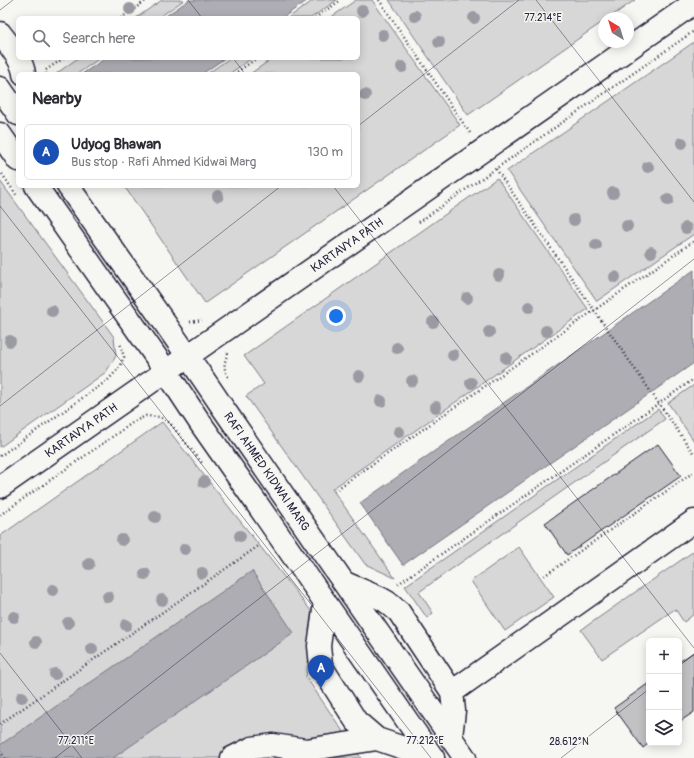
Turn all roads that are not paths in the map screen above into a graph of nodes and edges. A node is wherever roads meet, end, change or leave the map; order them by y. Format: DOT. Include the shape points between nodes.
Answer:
graph roads {
  1 [pos="694,3"];
  2 [pos="0,33"];
  3 [pos="16,55"];
  4 [pos="19,60"];
  5 [pos="24,72"];
  6 [pos="0,88"];
  7 [pos="16,111"];
  8 [pos="0,134"];
  9 [pos="16,157"];
  10 [pos="37,188"];
  11 [pos="69,188"];
  12 [pos="188,356"];
  13 [pos="166,371"];
  14 [pos="0,487"];
  15 [pos="694,521"];
  16 [pos="345,584"];
  17 [pos="325,602"];
  18 [pos="452,692"];
  19 [pos="451,737"];
  20 [pos="376,739"];
  21 [pos="232,758"];
  22 [pos="433,758"];
  23 [pos="466,758"];
  1 -- 12 [label="main road, KARTAVYA PATH"];
  2 -- 3 [label="main road"];
  4 -- 5 [label="main road"];
  6 -- 7 [label="main road"];
  8 -- 9 [label="main road"];
  10 -- 13 [label="main road"];
  11 -- 12 [label="main road, RAFI AHMED KIDWAI MARG"];
  12 -- 13 [label="main road, KARTAVYA PATH"];
  12 -- 16 [label="main road, RAFI AHMED KIDWAI MARG"];
  13 -- 14 [label="main road, KARTAVYA PATH"];
  13 -- 17 [label="main road"];
  15 -- 18 [label="main road"];
  16 -- 18 [label="main road" via="380,598 399,612"];
  16 -- 19 [label="main road, RAFI AHMED KIDWAI MARG"];
  17 -- 20 [label="main road" via="319,646 322,666 356,721"];
  17 -- 22 [label="main road"];
  18 -- 19 [label="main road" via="454,711"];
  19 -- 23 [label="main road, RAFI AHMED KIDWAI MARG"];
  20 -- 21 [label="main road" via="306,750 273,745 252,748"];
  20 -- 22 [label="main road"];
}
